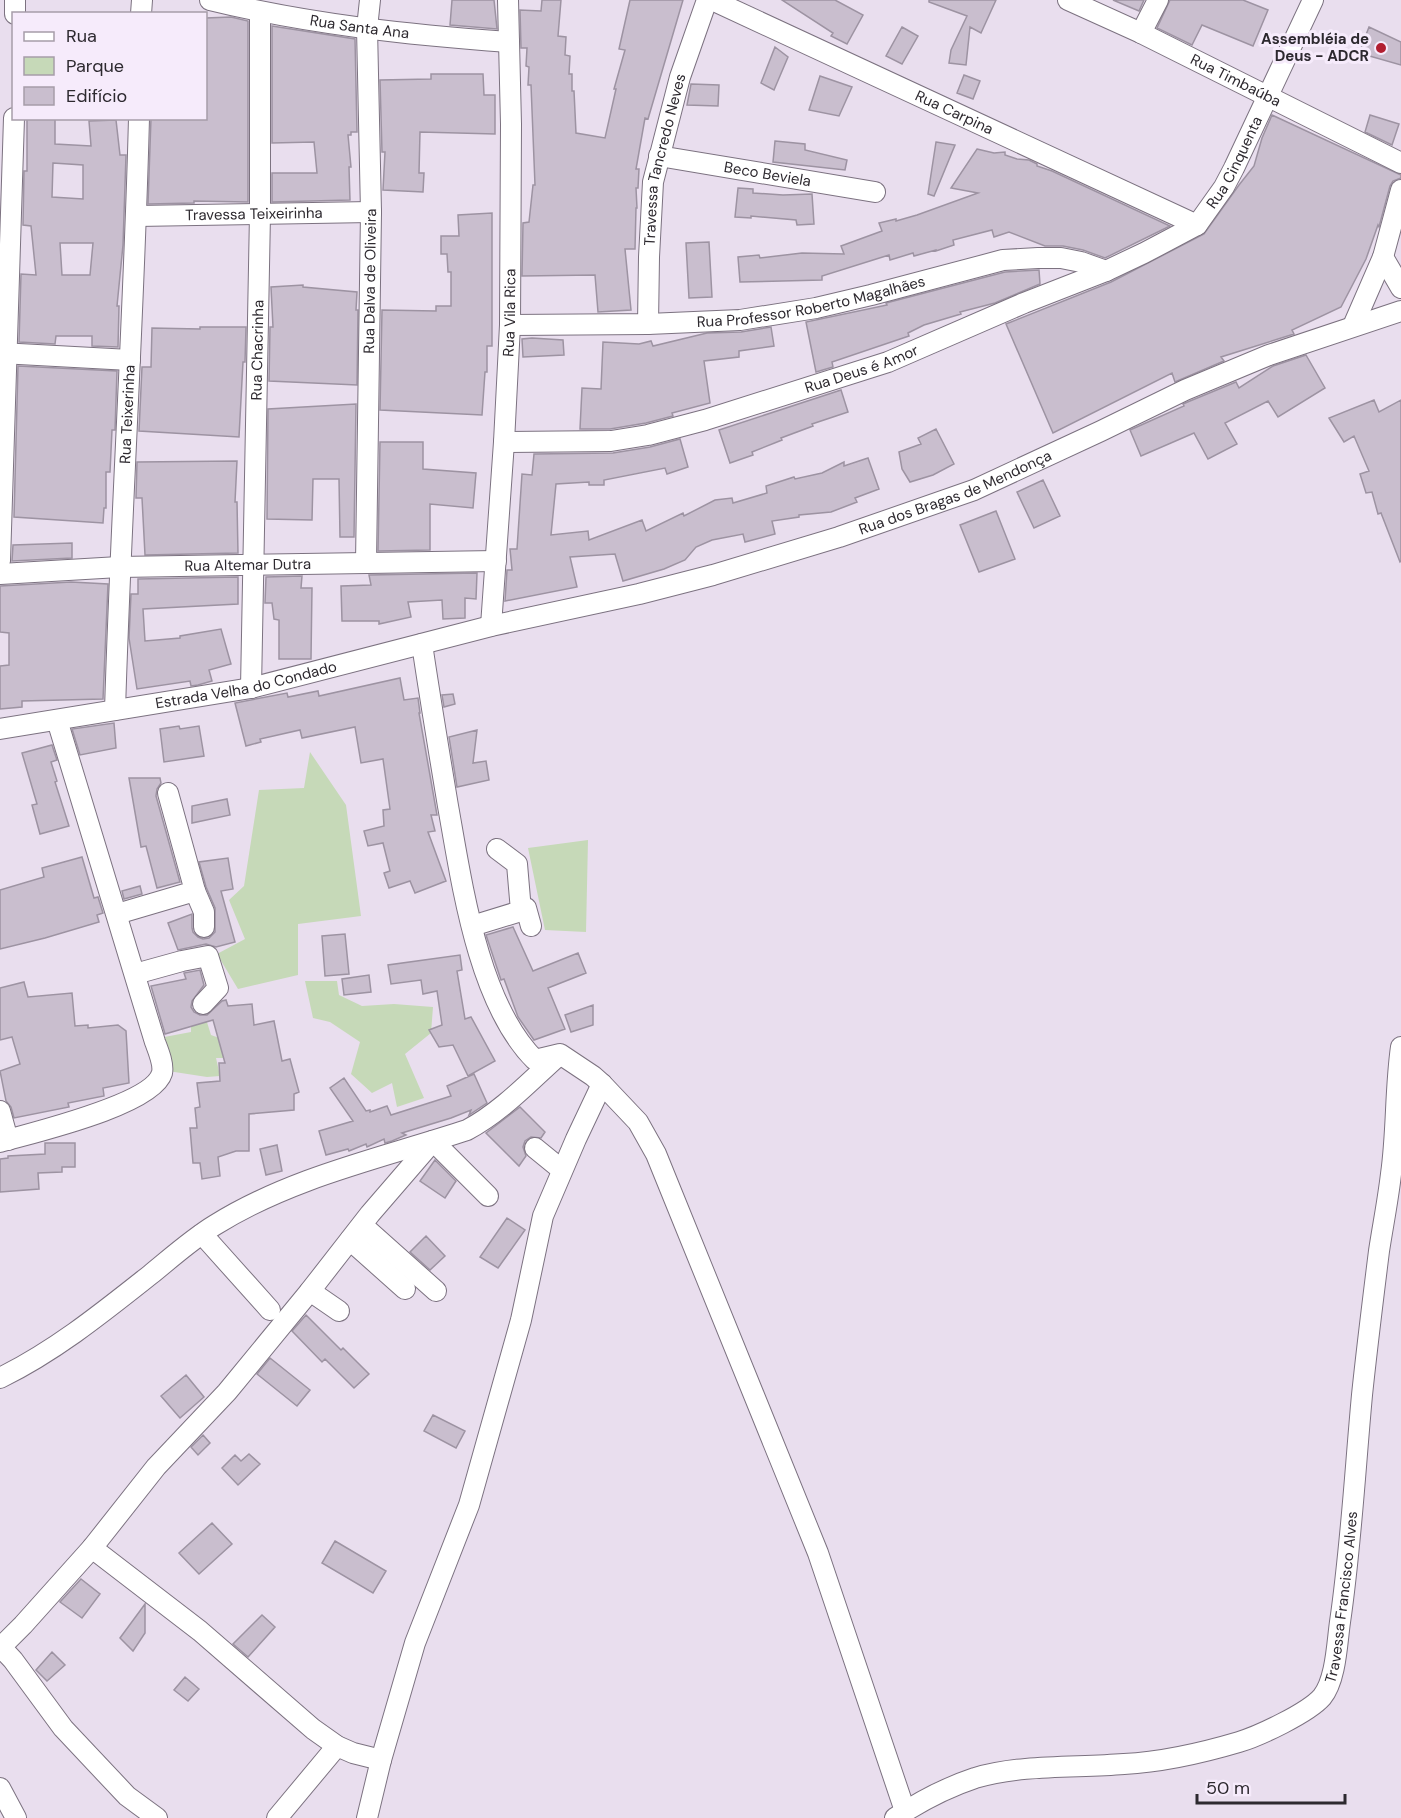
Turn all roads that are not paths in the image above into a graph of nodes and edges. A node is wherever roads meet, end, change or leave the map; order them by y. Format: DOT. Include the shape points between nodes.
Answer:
graph roads {
  1 [pos="210,0"];
  2 [pos="370,0"];
  3 [pos="508,0"];
  4 [pos="707,0"];
  5 [pos="712,0"];
  6 [pos="1068,0"];
  7 [pos="1158,0"];
  8 [pos="1313,0"];
  9 [pos="260,12"];
  10 [pos="367,28"];
  11 [pos="1141,33"];
  12 [pos="509,42"];
  13 [pos="1268,98"];
  14 [pos="14,120"];
  15 [pos="139,120"];
  16 [pos="659,156"];
  17 [pos="1401,163"];
  18 [pos="1401,190"];
  19 [pos="875,192"];
  20 [pos="371,212"];
  21 [pos="260,214"];
  22 [pos="136,216"];
  23 [pos="1197,225"];
  24 [pos="1383,257"];
  25 [pos="1106,271"];
  26 [pos="1401,288"];
  27 [pos="1401,311"];
  28 [pos="648,324"];
  29 [pos="510,325"];
  30 [pos="1353,326"];
  31 [pos="3,353"];
  32 [pos="130,360"];
  33 [pos="504,442"];
  34 [pos="0,561"];
  35 [pos="496,561"];
  36 [pos="366,563"];
  37 [pos="254,565"];
  38 [pos="119,567"];
  39 [pos="0,574"];
  40 [pos="491,626"];
  41 [pos="422,644"];
  42 [pos="251,688"];
  43 [pos="115,710"];
  44 [pos="57,720"];
  45 [pos="0,729"];
  46 [pos="168,793"];
  47 [pos="497,849"];
  48 [pos="195,891"];
  49 [pos="117,914"];
  50 [pos="472,926"];
  51 [pos="204,927"];
  52 [pos="135,974"];
  53 [pos="202,1004"];
  54 [pos="1401,1047"];
  55 [pos="560,1054"];
  56 [pos="603,1084"];
  57 [pos="0,1111"];
  58 [pos="4,1141"];
  59 [pos="433,1141"];
  60 [pos="535,1148"];
  61 [pos="562,1170"];
  62 [pos="488,1196"];
  63 [pos="362,1225"];
  64 [pos="202,1234"];
  65 [pos="350,1240"];
  66 [pos="405,1289"];
  67 [pos="436,1291"];
  68 [pos="310,1292"];
  69 [pos="270,1310"];
  70 [pos="339,1311"];
  71 [pos="0,1378"];
  72 [pos="92,1548"];
  73 [pos="0,1647"];
  74 [pos="337,1746"];
  75 [pos="381,1760"];
  76 [pos="0,1788"];
  77 [pos="900,1815"];
  78 [pos="16,1818"];
  79 [pos="157,1818"];
  80 [pos="277,1818"];
  81 [pos="367,1818"];
  1 -- 9 [label="street, Rua Santa Ana"];
  2 -- 10 [label="street, Rua Dalva de Oliveira"];
  3 -- 12 [label="street, Rua Vila Rica"];
  4 -- 16 [label="street, Travessa Tancredo Neves" via="680,77"];
  5 -- 23 [label="street, Rua Carpina"];
  6 -- 11 [label="street, Rua Timbaúba"];
  7 -- 11 [label="street"];
  8 -- 13 [label="street, Rua Cinquenta"];
  9 -- 10 [label="street, Rua Santa Ana"];
  9 -- 21 [label="street, Rua Chacrinha"];
  10 -- 12 [label="street, Rua Santa Ana"];
  10 -- 20 [label="street, Rua Dalva de Oliveira"];
  11 -- 13 [label="street, Rua Timbaúba"];
  12 -- 29 [label="street, Rua Vila Rica"];
  13 -- 17 [label="street, Rua Timbaúba"];
  13 -- 23 [label="street, Rua Cinquenta" via="1224,187"];
  14 -- 31 [label="street"];
  15 -- 22 [label="street, Rua Teixerinha"];
  16 -- 19 [label="street, Beco Beviela"];
  16 -- 28 [label="street, Travessa Tancredo Neves" via="653,182"];
  18 -- 24 [label="street"];
  20 -- 21 [label="street, Travessa Teixeirinha"];
  20 -- 36 [label="street, Rua Dalva de Oliveira"];
  21 -- 22 [label="street, Travessa Teixeirinha"];
  21 -- 37 [label="street, Rua Chacrinha"];
  22 -- 32 [label="street, Rua Teixerinha"];
  23 -- 25 [label="street, Rua Deus é Amor"];
  24 -- 26 [label="street"];
  24 -- 30 [label="street"];
  25 -- 28 [label="street, Rua Professor Roberto Magalhães" via="1061,258 1003,260 816,308 740,320"];
  25 -- 33 [label="street, Rua Deus é Amor" via="888,362 705,420 611,441"];
  27 -- 30 [label="street, Rua dos Bragas de Mendonça"];
  28 -- 29 [label="street, Rua Professor Roberto Magalhães"];
  29 -- 33 [label="street, Rua Vila Rica"];
  30 -- 40 [label="street, Rua dos Bragas de Mendonça" via="1185,390 974,490 839,537 639,594"];
  31 -- 32 [label="street"];
  31 -- 34 [label="street"];
  32 -- 38 [label="street, Rua Teixerinha"];
  33 -- 35 [label="street, Rua Vila Rica"];
  35 -- 36 [label="street, Rua Altemar Dutra"];
  35 -- 40 [label="street, Rua Vila Rica"];
  36 -- 37 [label="street, Rua Altemar Dutra"];
  37 -- 38 [label="street, Rua Altemar Dutra"];
  37 -- 42 [label="street, Rua Chacrinha"];
  38 -- 39 [label="street, Rua Altemar Dutra"];
  38 -- 43 [label="street, Rua Teixerinha"];
  40 -- 41 [label="street, Estrada Velha do Condado"];
  41 -- 42 [label="street, Estrada Velha do Condado"];
  41 -- 50 [label="street" via="460,876"];
  42 -- 43 [label="street, Estrada Velha do Condado"];
  43 -- 44 [label="street, Estrada Velha do Condado"];
  44 -- 45 [label="street, Estrada Velha do Condado"];
  44 -- 49 [label="street"];
  46 -- 48 [label="street"];
  47 -- 50 [label="street" via="517,864 526,919"];
  48 -- 49 [label="street"];
  48 -- 51 [label="street" via="204,912"];
  49 -- 52 [label="street"];
  50 -- 55 [label="street" via="482,963 508,1026 522,1047 535,1060"];
  52 -- 53 [label="street" via="208,956 218,988"];
  52 -- 58 [label="street" via="162,1066 158,1081 135,1099"];
  54 -- 77 [label="street, Travessa Francisco Alves" via="1392,1173 1379,1250 1344,1593 1335,1659 1322,1697 1267,1731 1211,1750 1164,1760 1037,1768 975,1778"];
  55 -- 56 [label="street"];
  55 -- 59 [label="street" via="477,1124"];
  56 -- 61 [label="street"];
  56 -- 77 [label="street" via="638,1122 676,1200 818,1553"];
  57 -- 58 [label="street"];
  59 -- 62 [label="street"];
  59 -- 63 [label="street"];
  59 -- 64 [label="street" via="353,1164 288,1189 239,1210"];
  60 -- 61 [label="street"];
  61 -- 75 [label="street" via="543,1216 521,1320 468,1505 415,1643"];
  63 -- 65 [label="street"];
  63 -- 67 [label="street"];
  64 -- 69 [label="street"];
  64 -- 71 [label="street" via="83,1329"];
  65 -- 66 [label="street"];
  65 -- 68 [label="street"];
  68 -- 70 [label="street"];
  68 -- 72 [label="street" via="227,1392 156,1467"];
  72 -- 73 [label="street"];
  72 -- 74 [label="street" via="200,1631"];
  73 -- 79 [label="street" via="63,1728 127,1796"];
  74 -- 75 [label="street"];
  74 -- 80 [label="street"];
  75 -- 81 [label="street"];
  76 -- 78 [label="street"];
}
